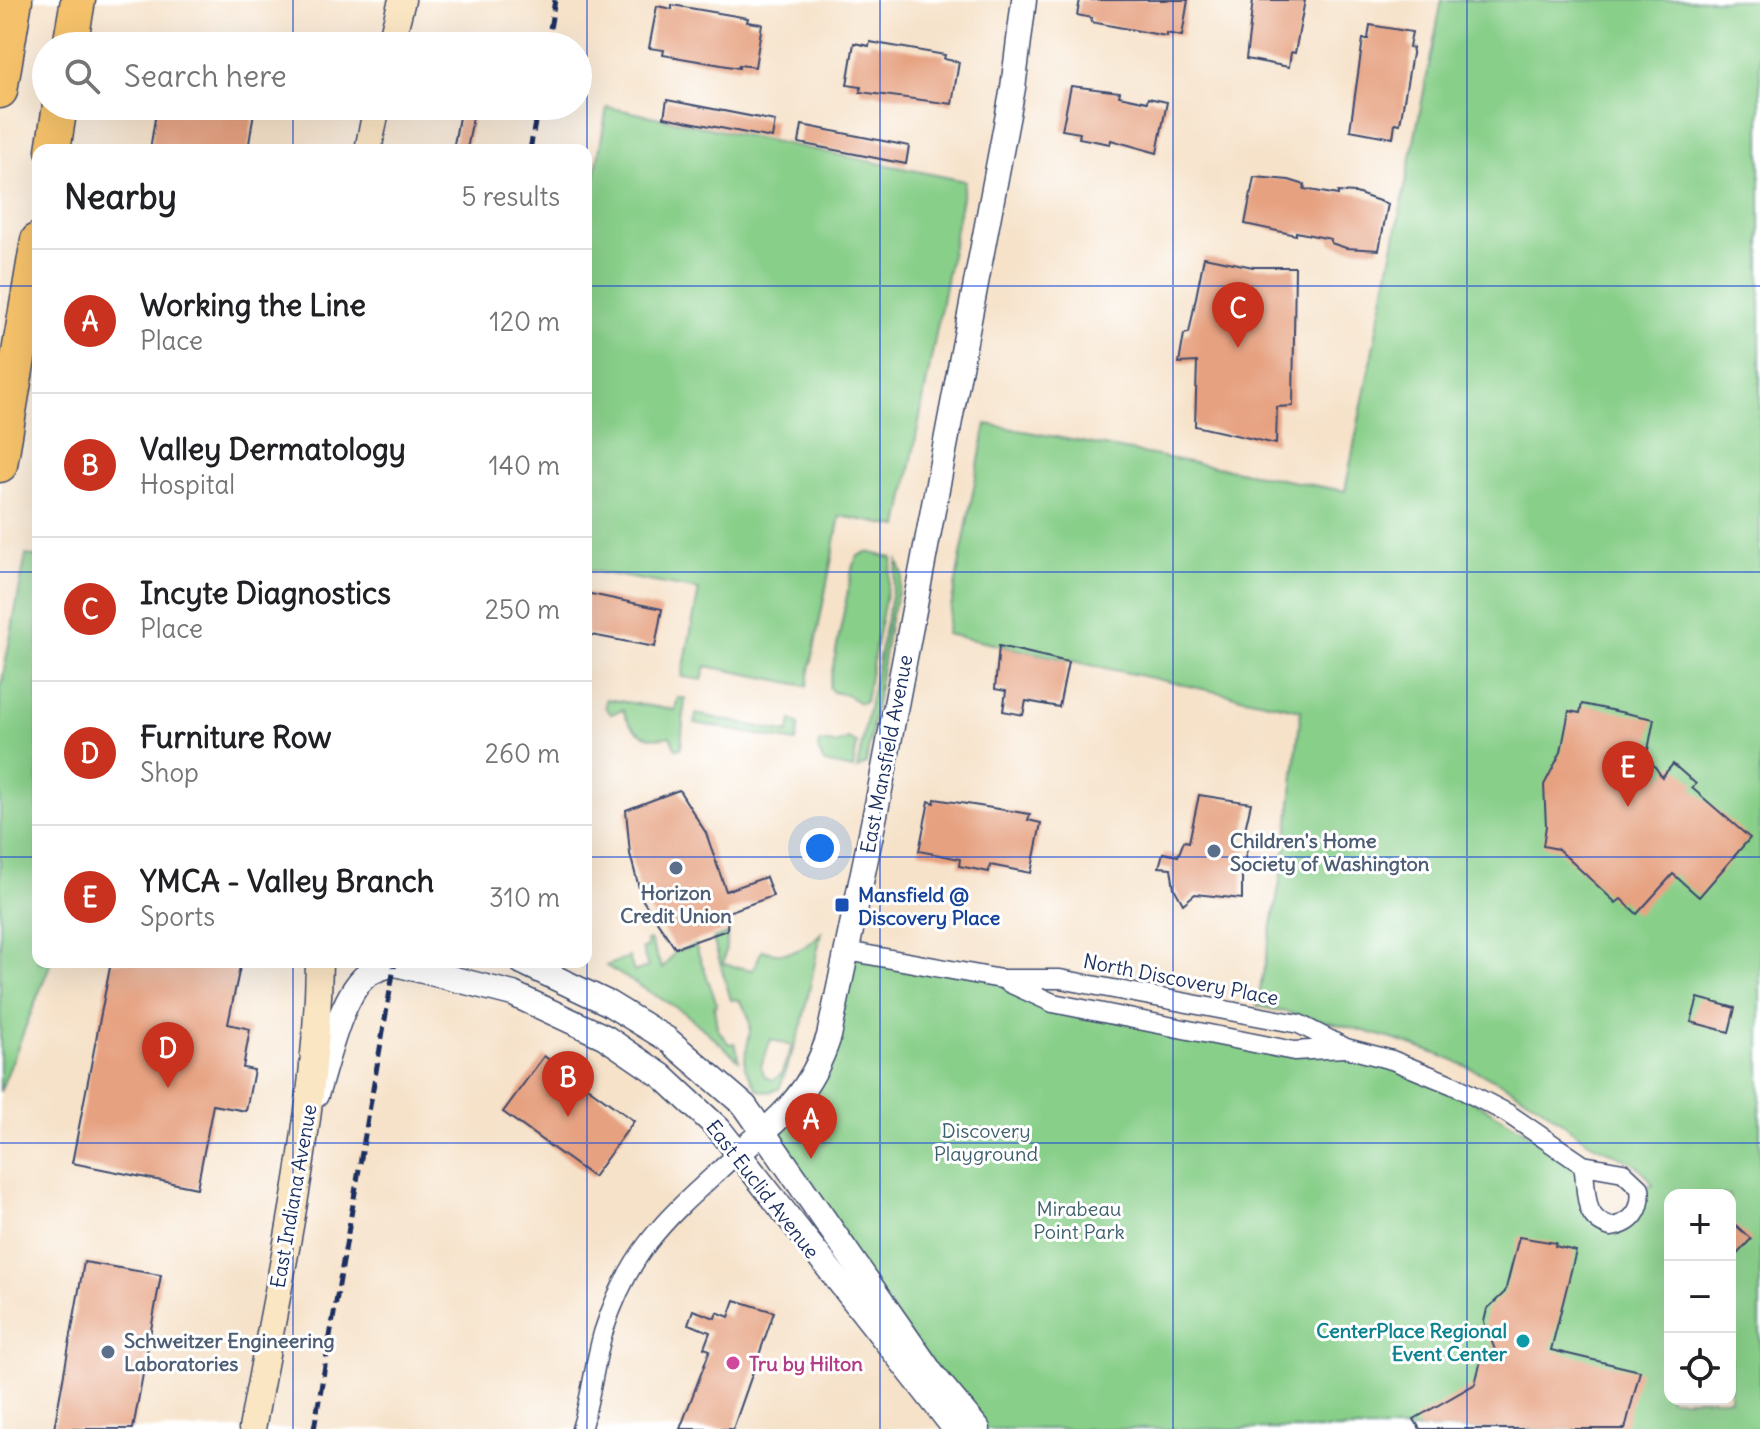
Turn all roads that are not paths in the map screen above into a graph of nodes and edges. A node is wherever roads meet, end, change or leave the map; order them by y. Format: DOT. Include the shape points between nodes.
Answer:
graph roads {
  1 [pos="15,0"];
  2 [pos="78,0"];
  3 [pos="402,0"];
  4 [pos="1024,0"];
  5 [pos="72,32"];
  6 [pos="394,32"];
  7 [pos="0,91"];
  8 [pos="58,120"];
  9 [pos="374,120"];
  10 [pos="54,144"];
  11 [pos="369,144"];
  12 [pos="32,276"];
  13 [pos="0,465"];
  14 [pos="847,951"];
  15 [pos="319,968"];
  16 [pos="382,968"];
  17 [pos="412,968"];
  18 [pos="535,968"];
  19 [pos="1001,979"];
  20 [pos="1346,1048"];
  21 [pos="309,1116"];
  22 [pos="763,1133"];
  23 [pos="737,1154"];
  24 [pos="1583,1165"];
  25 [pos="252,1429"];
  26 [pos="581,1429"];
  27 [pos="955,1429"];
  28 [pos="978,1429"];
  1 -- 7 [label="highway"];
  2 -- 5 [label="highway"];
  3 -- 6 [label="main road"];
  4 -- 14 [label="street, East Mansfield Avenue" via="1016,73"];
  8 -- 10 [label="highway"];
  9 -- 11 [label="main road"];
  12 -- 13 [label="highway"];
  14 -- 19 [label="street, North Discovery Place"];
  14 -- 22 [label="street, East Mansfield Avenue" via="820,1064 803,1093"];
  15 -- 21 [label="main road, East Indiana Avenue"];
  16 -- 21 [label="street" via="357,985 347,1004"];
  17 -- 23 [label="street, East Euclid Avenue" via="513,994 605,1037 662,1076 719,1129"];
  18 -- 22 [label="street, East Euclid Avenue" via="667,1039 745,1106"];
  19 -- 20 [label="street, North Discovery Place" via="1060,979 1299,1024"];
  19 -- 20 [label="street, North Discovery Place" via="1053,1003 1294,1051"];
  20 -- 24 [label="street, North Discovery Place" via="1422,1071 1487,1102"];
  21 -- 25 [label="main road, East Indiana Avenue"];
  22 -- 23 [label="street, East Mansfield Avenue"];
  22 -- 28 [label="street, East Euclid Avenue" via="933,1375"];
  23 -- 26 [label="street, East Mansfield Avenue" via="646,1242 619,1289"];
  23 -- 27 [label="street, East Euclid Avenue"];
}
